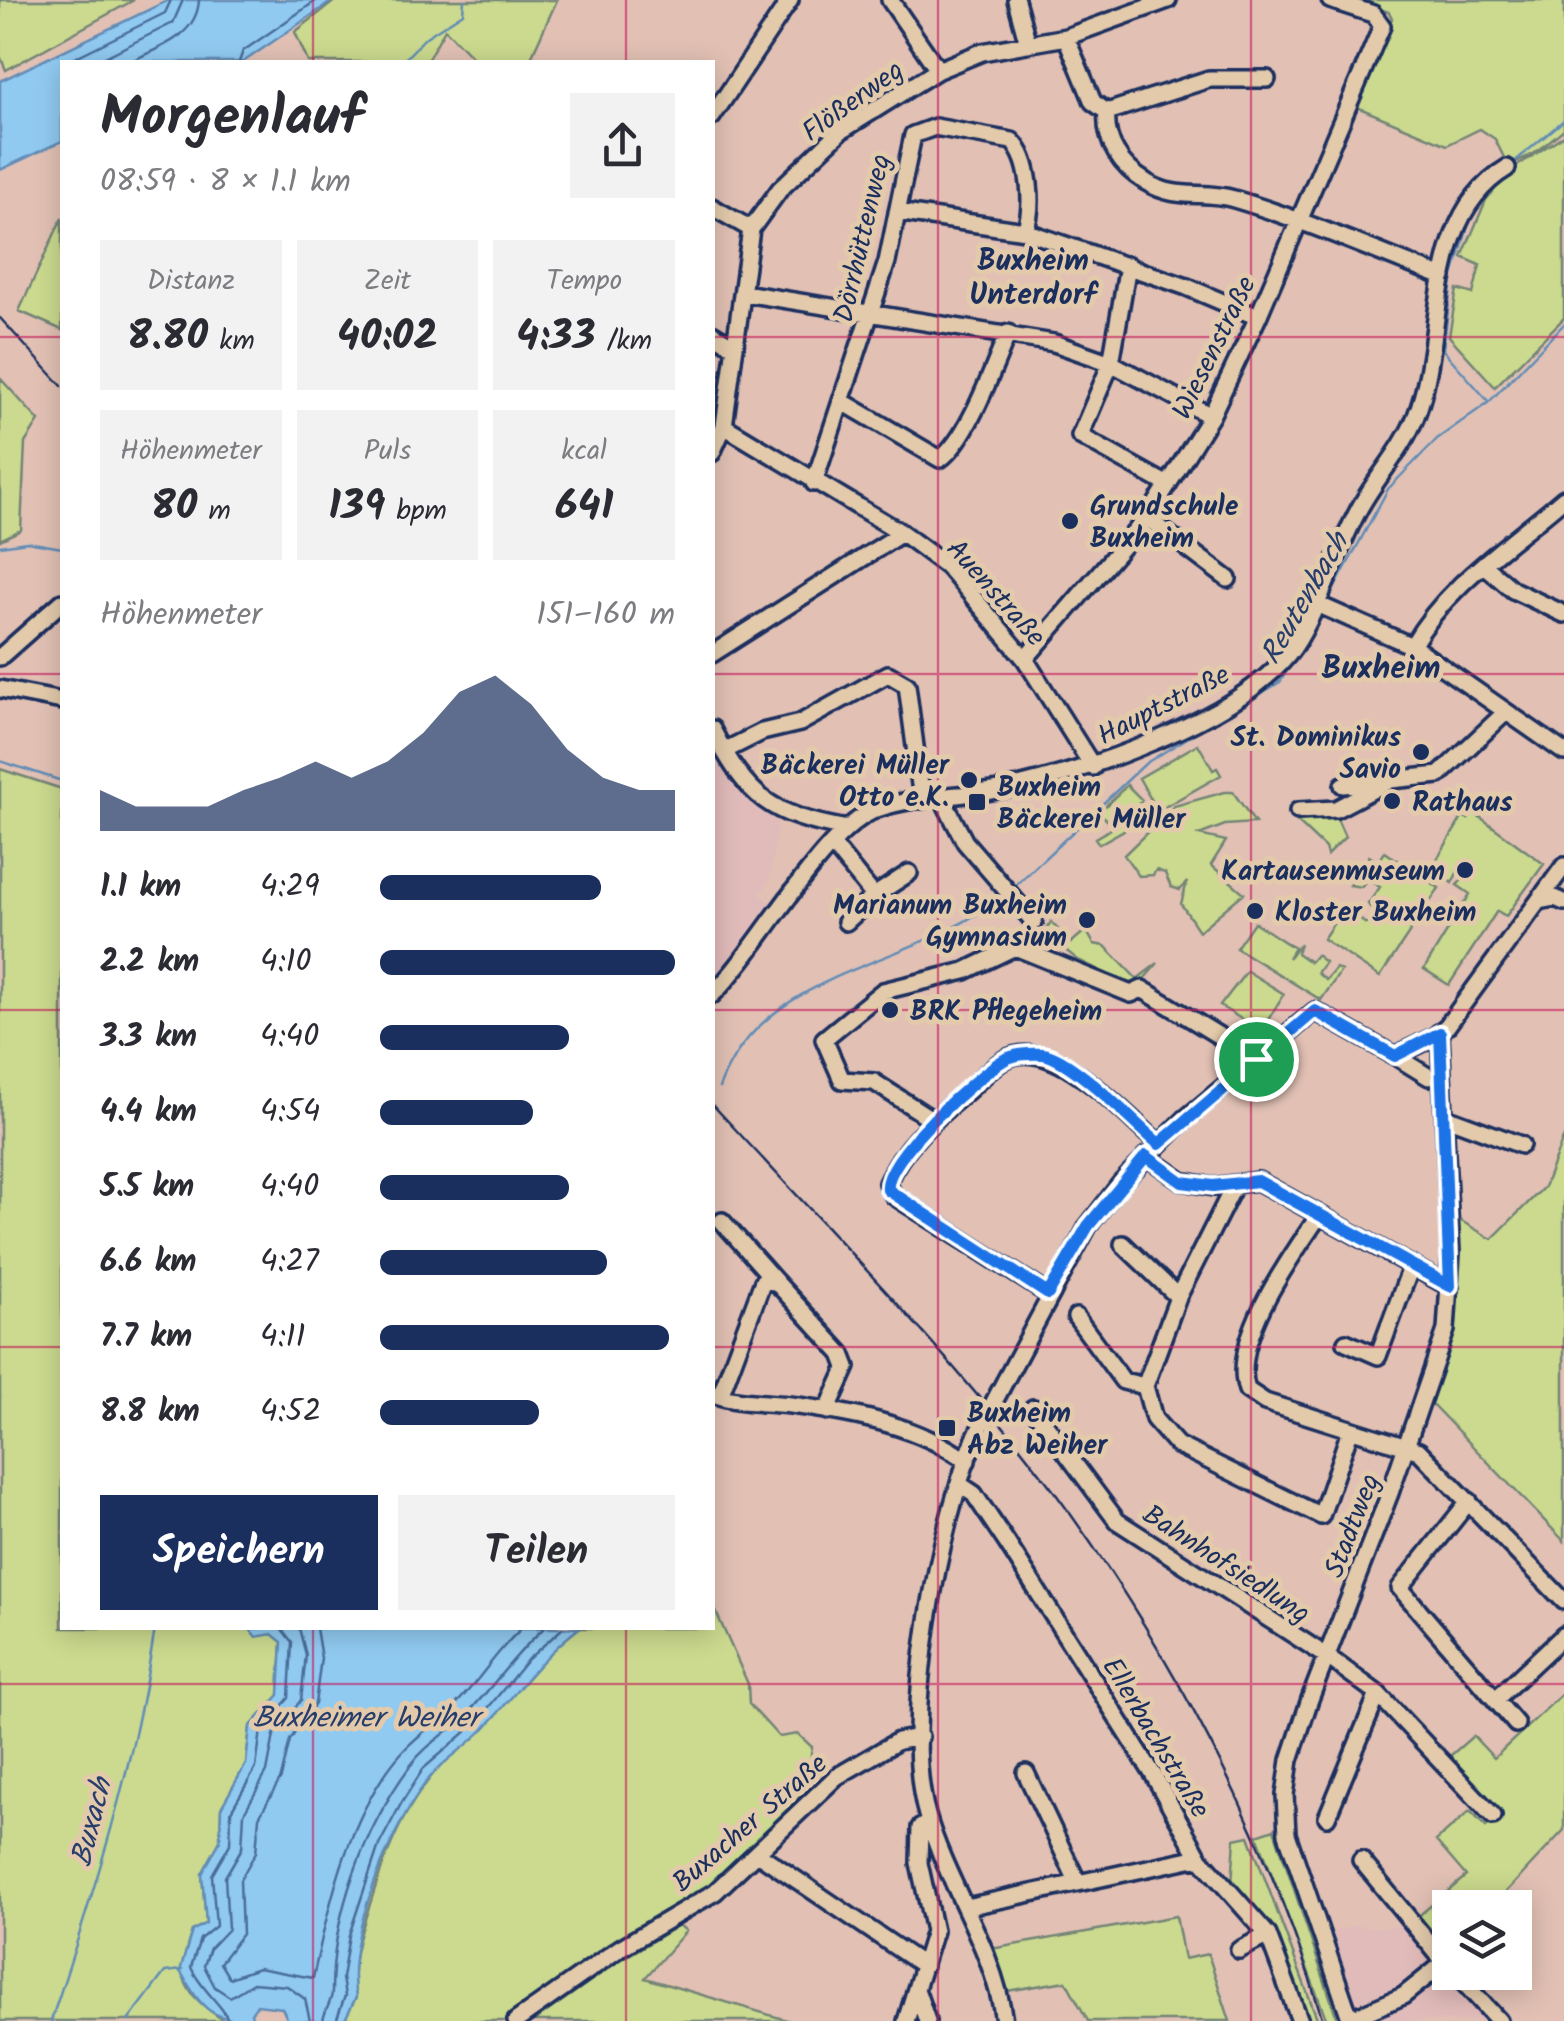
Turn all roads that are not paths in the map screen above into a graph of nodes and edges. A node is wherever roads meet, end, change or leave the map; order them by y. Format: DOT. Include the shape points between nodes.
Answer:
graph roads {
  1 [pos="790,0"];
  2 [pos="890,0"];
  3 [pos="1016,0"];
  4 [pos="1168,0"];
  5 [pos="1330,0"];
  6 [pos="1066,37"];
  7 [pos="1028,44"];
  8 [pos="938,70"];
  9 [pos="1268,79"];
  10 [pos="1107,112"];
  11 [pos="715,113"];
  12 [pos="1507,168"];
  13 [pos="715,209"];
  14 [pos="898,212"];
  15 [pos="1296,223"];
  16 [pos="751,229"];
  17 [pos="1025,231"];
  18 [pos="1128,266"];
  19 [pos="1443,276"];
  20 [pos="744,293"];
  21 [pos="872,312"];
  22 [pos="1258,317"];
  23 [pos="1008,333"];
  24 [pos="715,335"];
  25 [pos="735,346"];
  26 [pos="1111,363"];
  27 [pos="843,402"];
  28 [pos="1210,416"];
  29 [pos="724,426"];
  30 [pos="715,446"];
  31 [pos="814,482"];
  32 [pos="1168,485"];
  33 [pos="1564,498"];
  34 [pos="1146,518"];
  35 [pos="902,532"];
  36 [pos="1486,566"];
  37 [pos="1228,580"];
  38 [pos="60,604"];
  39 [pos="1323,606"];
  40 [pos="1564,614"];
  41 [pos="1412,646"];
  42 [pos="715,652"];
  43 [pos="0,657"];
  44 [pos="1025,659"];
  45 [pos="0,689"];
  46 [pos="60,700"];
  47 [pos="1506,712"];
  48 [pos="715,734"];
  49 [pos="724,750"];
  50 [pos="1564,752"];
  51 [pos="1093,767"];
  52 [pos="1397,776"];
  53 [pos="1343,785"];
  54 [pos="942,798"];
  55 [pos="922,800"];
  56 [pos="1298,811"];
  57 [pos="847,829"];
  58 [pos="832,844"];
  59 [pos="1563,870"];
  60 [pos="909,874"];
  61 [pos="874,896"];
  62 [pos="1539,901"];
  63 [pos="1564,902"];
  64 [pos="846,922"];
  65 [pos="1034,922"];
  66 [pos="715,991"];
  67 [pos="1440,1033"];
  68 [pos="1395,1056"];
  69 [pos="1256,1059"];
  70 [pos="1429,1076"];
  71 [pos="1446,1117"];
  72 [pos="933,1120"];
  73 [pos="1159,1144"];
  74 [pos="1521,1145"];
  75 [pos="1146,1156"];
  76 [pos="1235,1184"];
  77 [pos="1318,1217"];
  78 [pos="722,1220"];
  79 [pos="1123,1244"];
  80 [pos="1411,1268"];
  81 [pos="776,1282"];
  82 [pos="1450,1286"];
  83 [pos="1048,1294"];
  84 [pos="1178,1297"];
  85 [pos="1076,1317"];
  86 [pos="1346,1342"];
  87 [pos="1145,1386"];
  88 [pos="716,1395"];
  89 [pos="1033,1408"];
  90 [pos="827,1412"];
  91 [pos="1350,1431"];
  92 [pos="1407,1447"];
  93 [pos="967,1460"];
  94 [pos="959,1484"];
  95 [pos="1469,1501"];
  96 [pos="1564,1601"];
  97 [pos="1564,1635"];
  98 [pos="1328,1657"];
  99 [pos="1378,1694"];
  100 [pos="1498,1698"];
  101 [pos="1516,1724"];
  102 [pos="920,1737"];
  103 [pos="1026,1774"];
  104 [pos="1327,1816"];
  105 [pos="1493,1816"];
  106 [pos="929,1822"];
  107 [pos="757,1853"];
  108 [pos="1200,1857"];
  109 [pos="1361,1860"];
  110 [pos="1078,1883"];
  111 [pos="966,1907"];
  112 [pos="1268,1935"];
  113 [pos="1432,1947"];
  114 [pos="1239,1950"];
  115 [pos="924,1966"];
  116 [pos="1432,1978"];
  117 [pos="1470,1990"];
  118 [pos="917,1992"];
  119 [pos="1350,2020"];
  120 [pos="516,2021"];
  121 [pos="906,2021"];
  122 [pos="927,2021"];
  123 [pos="1004,2021"];
  124 [pos="1300,2021"];
  125 [pos="1499,2021"];
  1 -- 11 [label="street"];
  2 -- 8 [label="street"];
  3 -- 7 [label="street"];
  4 -- 6 [label="street, Flößerweg"];
  5 -- 15 [label="street, Wiesenstraße" via="1380,20 1360,83"];
  6 -- 7 [label="street, Flößerweg"];
  6 -- 10 [label="street" via="1093,102"];
  7 -- 8 [label="street, Flößerweg" via="982,52"];
  8 -- 16 [label="street, Flößerweg" via="841,132 780,188"];
  9 -- 10 [label="street" via="1209,79"];
  10 -- 15 [label="street" via="1115,151 1148,184 1177,196 1233,198"];
  12 -- 19 [label="street, Hauptstraße" via="1471,201"];
  13 -- 16 [label="street"];
  14 -- 17 [label="street"];
  14 -- 17 [label="street, Dörrhüttenweg" via="908,143 916,131 994,135 1012,140 1024,160"];
  14 -- 21 [label="street, Dörrhüttenweg"];
  15 -- 19 [label="street"];
  15 -- 22 [label="street, Wiesenstraße"];
  16 -- 20 [label="street, Flößerweg"];
  17 -- 18 [label="street"];
  18 -- 22 [label="street"];
  18 -- 26 [label="street"];
  19 -- 39 [label="street, Hauptstraße" via="1416,416 1324,578"];
  20 -- 21 [label="street"];
  20 -- 25 [label="street, Flößerweg"];
  21 -- 23 [label="street"];
  21 -- 27 [label="street, Dörrhüttenweg"];
  22 -- 28 [label="street, Wiesenstraße"];
  23 -- 26 [label="street"];
  23 -- 27 [label="street" via="982,392 940,459"];
  24 -- 25 [label="street"];
  25 -- 29 [label="street, Flößerweg"];
  26 -- 28 [label="street"];
  26 -- 32 [label="street" via="1080,436"];
  27 -- 31 [label="street, Dörrhüttenweg"];
  28 -- 32 [label="street, Wiesenstraße"];
  29 -- 30 [label="street, Flößerweg"];
  29 -- 31 [label="street, Auenstraße"];
  31 -- 35 [label="street, Auenstraße"];
  32 -- 34 [label="street, Wiesenstraße"];
  33 -- 36 [label="street"];
  34 -- 37 [label="street"];
  34 -- 44 [label="street, Wiesenstraße"];
  35 -- 42 [label="street"];
  35 -- 44 [label="street, Auenstraße" via="948,567"];
  36 -- 40 [label="street" via="1513,590"];
  36 -- 41 [label="street" via="1440,601"];
  38 -- 43 [label="street"];
  39 -- 41 [label="street"];
  39 -- 51 [label="street, Hauptstraße" via="1260,682"];
  41 -- 47 [label="street"];
  44 -- 51 [label="street, Auenstraße"];
  45 -- 46 [label="street"];
  47 -- 50 [label="street"];
  47 -- 52 [label="street" via="1439,775"];
  48 -- 49 [label="street"];
  49 -- 55 [label="street" via="800,723 888,674 906,684"];
  49 -- 57 [label="street" via="762,802 794,818"];
  51 -- 54 [label="street, Hauptstraße"];
  52 -- 53 [label="street"];
  52 -- 56 [label="street" via="1336,809"];
  54 -- 55 [label="street, Hauptstraße"];
  54 -- 65 [label="street" via="964,842"];
  55 -- 57 [label="street, Hauptstraße" via="876,810"];
  57 -- 58 [label="street, Hauptstraße"];
  58 -- 61 [label="street"];
  58 -- 66 [label="street, Hauptstraße"];
  59 -- 62 [label="street"];
  60 -- 61 [label="street"];
  61 -- 64 [label="street"];
  62 -- 63 [label="street"];
  62 -- 67 [label="street"];
  67 -- 68 [label="street"];
  67 -- 71 [label="street, Stadtweg"];
  68 -- 69 [label="street" via="1315,1011"];
  68 -- 70 [label="street"];
  69 -- 72 [label="street" via="1142,989 1131,994 1015,948 965,971 883,991 824,1039 842,1080 874,1082"];
  69 -- 73 [label="street"];
  71 -- 74 [label="street"];
  71 -- 82 [label="street, Stadtweg"];
  72 -- 73 [label="street" via="1005,1060 1043,1054"];
  72 -- 83 [label="street" via="889,1177 888,1190"];
  73 -- 75 [label="street"];
  75 -- 76 [label="street" via="1182,1182"];
  75 -- 83 [label="street" via="1088,1226"];
  76 -- 77 [label="street" via="1258,1181"];
  76 -- 84 [label="street"];
  77 -- 80 [label="street"];
  77 -- 91 [label="street" via="1259,1317 1245,1353 1244,1379 1264,1402"];
  78 -- 81 [label="street"];
  79 -- 84 [label="street"];
  80 -- 82 [label="street"];
  80 -- 86 [label="street" via="1378,1356"];
  81 -- 88 [label="street" via="764,1281"];
  81 -- 90 [label="street" via="842,1354 847,1367"];
  82 -- 92 [label="street, Stadtweg" via="1446,1330"];
  83 -- 93 [label="street, bridge"];
  84 -- 87 [label="street"];
  85 -- 87 [label="street" via="1124,1381"];
  87 -- 91 [label="street" via="1154,1419 1177,1444 1321,1516"];
  88 -- 90 [label="street"];
  89 -- 98 [label="street, Bahnhofsiedlung" via="1117,1521"];
  90 -- 93 [label="street" via="919,1432"];
  91 -- 92 [label="street"];
  92 -- 95 [label="street"];
  92 -- 98 [label="street, Stadtweg"];
  93 -- 94 [label="street"];
  94 -- 102 [label="street" via="933,1592"];
  94 -- 108 [label="street, Ellerbachstraße" via="974,1494 1007,1543"];
  95 -- 96 [label="street"];
  95 -- 100 [label="street" via="1400,1588"];
  97 -- 100 [label="street"];
  98 -- 99 [label="street, Bahnhofsiedlung"];
  98 -- 119 [label="street, Stadtweg" via="1290,1760 1286,1814"];
  99 -- 104 [label="street"];
  99 -- 105 [label="street, Bahnhofsiedlung"];
  100 -- 101 [label="street"];
  102 -- 106 [label="street"];
  102 -- 107 [label="street, Buxacher Straße" via="898,1741 836,1777"];
  103 -- 110 [label="street"];
  106 -- 111 [label="street"];
  106 -- 115 [label="street" via="918,1836 934,1927"];
  107 -- 115 [label="street"];
  107 -- 120 [label="street, Buxacher Straße" via="700,1902"];
  108 -- 110 [label="street"];
  108 -- 112 [label="street, Ellerbachstraße"];
  109 -- 113 [label="street"];
  110 -- 111 [label="street"];
  111 -- 123 [label="street" via="997,1984"];
  112 -- 114 [label="street"];
  112 -- 124 [label="street, Ellerbachstraße"];
  115 -- 118 [label="street"];
  116 -- 119 [label="street"];
  117 -- 125 [label="street"];
  118 -- 121 [label="street"];
  118 -- 122 [label="street"];
}
